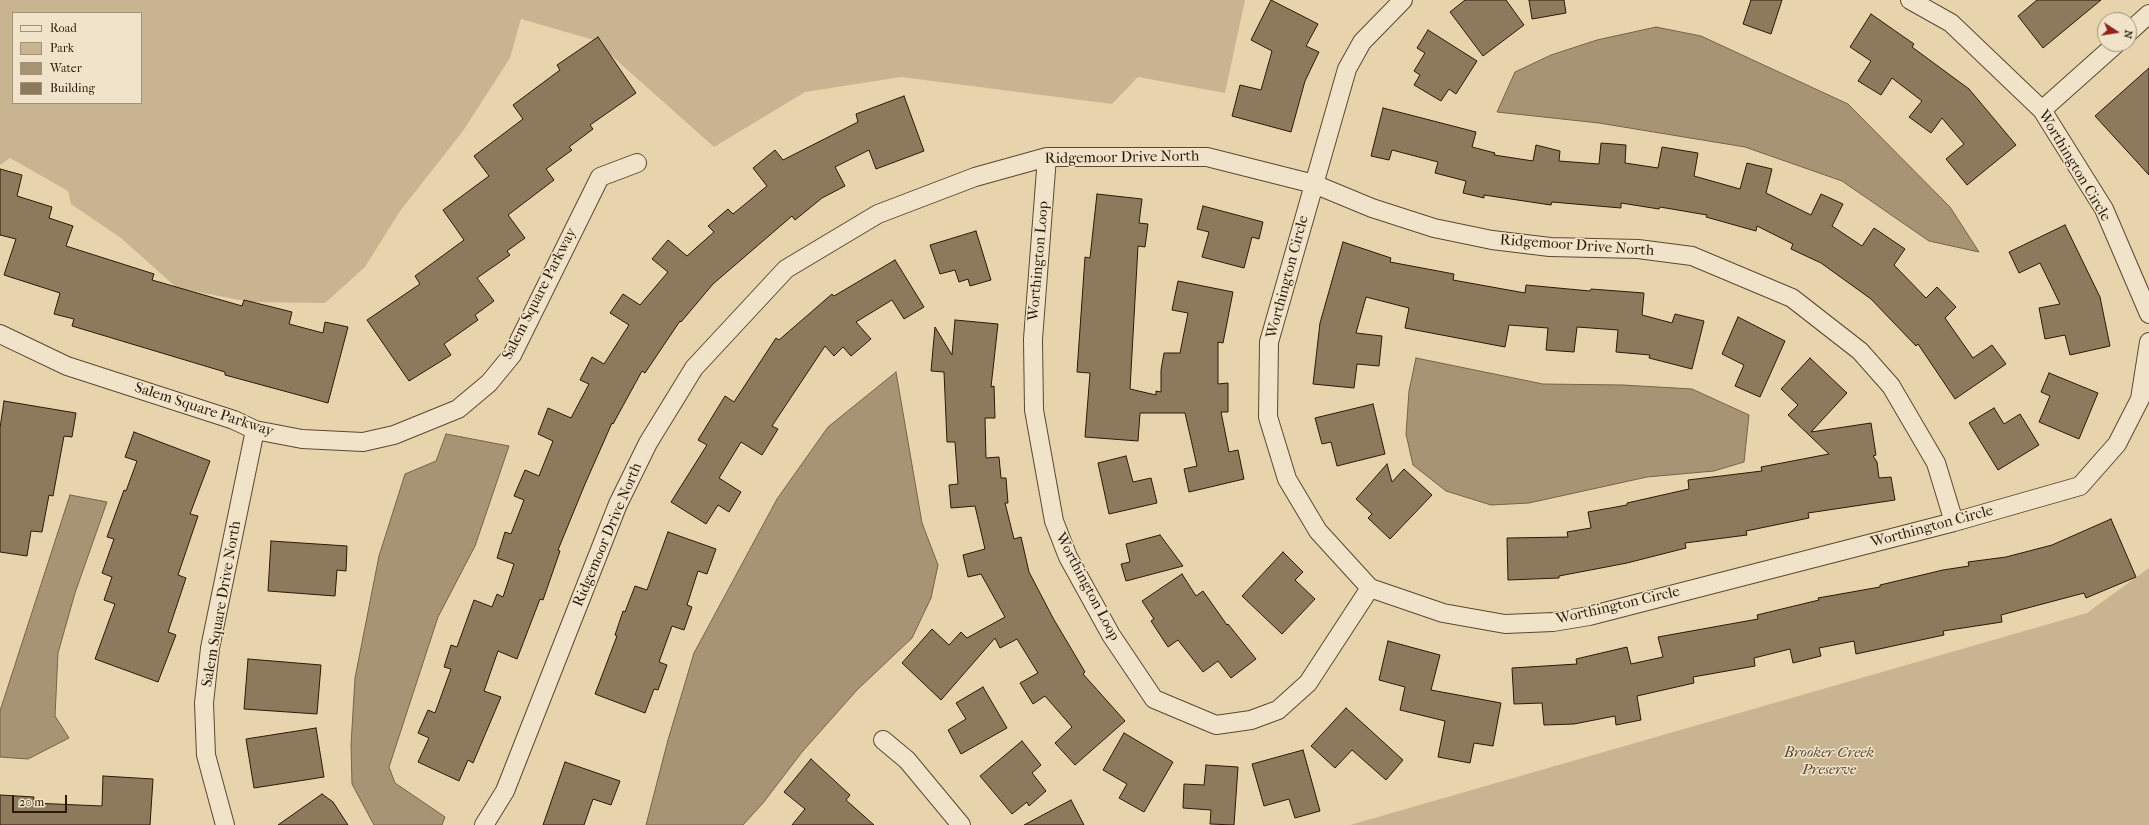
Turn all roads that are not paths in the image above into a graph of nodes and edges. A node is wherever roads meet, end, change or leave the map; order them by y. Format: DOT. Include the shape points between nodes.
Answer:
graph roads {
  1 [pos="1403,0"];
  2 [pos="1910,0"];
  3 [pos="2149,14"];
  4 [pos="2137,25"];
  5 [pos="2107,52"];
  6 [pos="2042,110"];
  7 [pos="1047,157"];
  8 [pos="637,162"];
  9 [pos="1314,184"];
  10 [pos="2149,314"];
  11 [pos="0,334"];
  12 [pos="2149,342"];
  13 [pos="255,430"];
  14 [pos="1954,522"];
  15 [pos="1370,588"];
  16 [pos="883,740"];
  17 [pos="225,825"];
  18 [pos="484,825"];
  19 [pos="961,825"];
  1 -- 9 [label="street, Worthington Circle" via="1362,42 1347,69"];
  2 -- 6 [label="street, Worthington Circle" via="1951,23"];
  3 -- 4 [label="street"];
  5 -- 6 [label="street"];
  6 -- 10 [label="street, Worthington Circle" via="2104,209"];
  7 -- 9 [label="street, Ridgemoor Drive North" via="1207,157"];
  7 -- 15 [label="street, Worthington Loop" via="1033,339 1034,410 1054,521 1068,557 1111,635 1154,699 1216,725 1251,720 1278,710 1308,683"];
  7 -- 18 [label="street, Ridgemoor Drive North" via="975,177 878,214 786,269 694,368 648,443 618,504 508,785"];
  8 -- 13 [label="street, Salem Square Parkway" via="600,177 512,355 490,383 458,409 394,435 363,442 302,439"];
  9 -- 14 [label="street, Ridgemoor Drive North" via="1372,208 1434,228 1492,240 1550,247 1638,249 1692,256 1792,298 1860,351 1891,386 1936,463"];
  9 -- 15 [label="street, Worthington Circle" via="1269,342 1268,417 1287,479 1318,531"];
  11 -- 13 [label="street, Salem Square Parkway" via="67,366 234,420"];
  12 -- 14 [label="street, Worthington Circle" via="2140,399 2116,444 2080,486"];
  13 -- 17 [label="street, Salem Square Drive North" via="210,648 204,703 206,755"];
  14 -- 15 [label="street, Worthington Circle" via="1589,616 1553,622 1505,624 1443,613"];
  16 -- 19 [label="street" via="907,760"];
}
